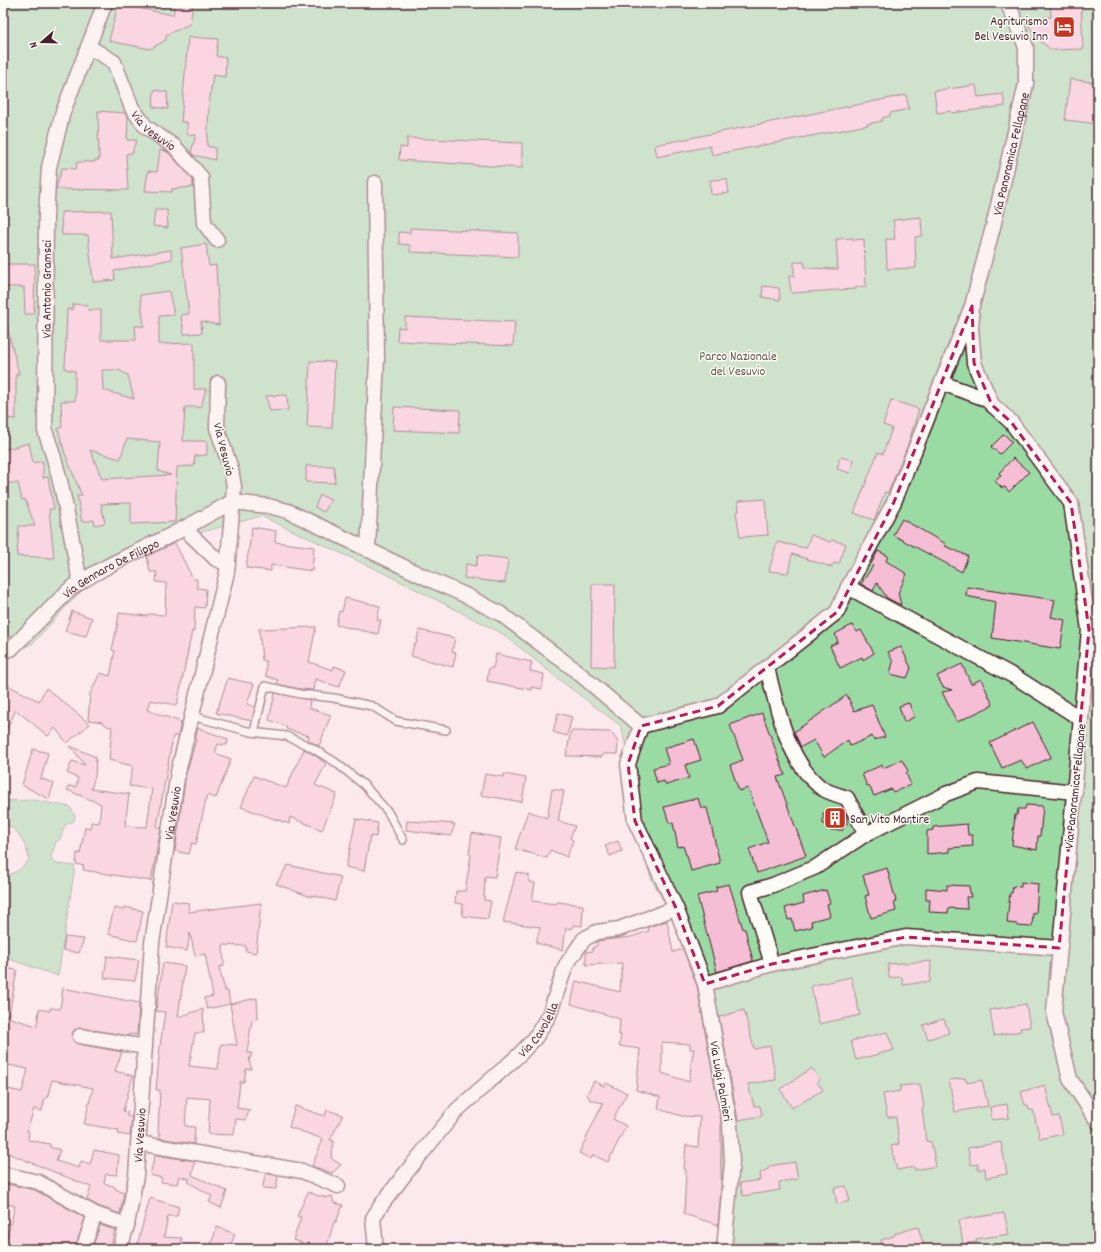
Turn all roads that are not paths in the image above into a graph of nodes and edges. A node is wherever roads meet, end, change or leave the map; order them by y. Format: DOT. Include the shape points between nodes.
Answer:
graph roads {
  1 [pos="105,3"];
  2 [pos="1006,3"];
  3 [pos="88,47"];
  4 [pos="375,183"];
  5 [pos="217,240"];
  6 [pos="972,306"];
  7 [pos="218,383"];
  8 [pos="942,383"];
  9 [pos="992,405"];
  10 [pos="232,502"];
  11 [pos="188,527"];
  12 [pos="368,550"];
  13 [pos="228,564"];
  14 [pos="80,582"];
  15 [pos="848,587"];
  16 [pos="3,651"];
  17 [pos="767,668"];
  18 [pos="192,716"];
  19 [pos="1081,719"];
  20 [pos="641,726"];
  21 [pos="446,730"];
  22 [pos="254,732"];
  23 [pos="1075,792"];
  24 [pos="866,834"];
  25 [pos="403,840"];
  26 [pos="676,908"];
  27 [pos="1059,948"];
  28 [pos="772,964"];
  29 [pos="705,984"];
  30 [pos="80,1036"];
  31 [pos="145,1047"];
  32 [pos="1098,1122"];
  33 [pos="138,1143"];
  34 [pos="3,1174"];
  35 [pos="338,1186"];
  36 [pos="95,1214"];
  37 [pos="127,1225"];
  38 [pos="83,1249"];
  39 [pos="120,1249"];
  40 [pos="376,1249"];
  41 [pos="724,1249"];
  1 -- 3 [label="street, Via Antonio Gramsci"];
  2 -- 6 [label="street, Via Panoramica Fellapane" via="1026,47 1026,84"];
  3 -- 5 [label="street, Via Vesuvio" via="114,62 132,108 146,126 175,147 201,177 204,223"];
  3 -- 14 [label="street, Via Antonio Gramsci" via="63,112 49,167 46,215 45,431 62,490"];
  4 -- 12 [label="street" via="377,359"];
  6 -- 8 [label="street"];
  6 -- 9 [label="street" via="974,363"];
  7 -- 10 [label="street, Via Vesuvio" via="217,428 231,469 234,487"];
  8 -- 9 [label="street, Via Panoramica Fellapane" via="986,399"];
  8 -- 15 [label="street" via="894,502"];
  9 -- 19 [label="street, Via Panoramica Fellapane" via="1011,422 1071,503 1089,630"];
  10 -- 11 [label="street, Via Gennaro De Filippo"];
  10 -- 12 [label="street" via="288,511"];
  10 -- 13 [label="street, Via Vesuvio"];
  11 -- 13 [label="street" via="190,535 216,559"];
  11 -- 14 [label="street, Via Gennaro De Filippo"];
  12 -- 20 [label="street" via="502,614 574,669"];
  13 -- 18 [label="street, Via Vesuvio"];
  14 -- 16 [label="street, Via Gennaro De Filippo" via="11,649"];
  15 -- 17 [label="street" via="837,612"];
  15 -- 19 [label="street" via="1016,678"];
  17 -- 20 [label="street" via="718,706"];
  17 -- 24 [label="street" via="781,723 800,767 820,788 847,798"];
  18 -- 22 [label="lane"];
  18 -- 31 [label="street, Via Vesuvio" via="178,772 152,943"];
  19 -- 23 [label="street, Via Panoramica Fellapane"];
  20 -- 26 [label="street" via="628,764 635,821"];
  21 -- 22 [label="lane" via="396,721 372,706 265,686"];
  22 -- 25 [label="lane" via="286,736 335,762 364,785 388,812"];
  23 -- 24 [label="street" via="978,782 946,794"];
  23 -- 27 [label="street, Via Panoramica Fellapane"];
  24 -- 28 [label="street" via="816,867 750,892"];
  26 -- 29 [label="street"];
  26 -- 40 [label="street, Via Cavolella" via="619,929 597,932 584,939 566,965 549,1015 535,1038 457,1110 382,1204 373,1218"];
  27 -- 28 [label="street" via="906,937"];
  27 -- 32 [label="street, Via Panoramica Fellapane" via="1054,1012 1070,1079"];
  28 -- 29 [label="street"];
  29 -- 41 [label="street, Via Luigi Palmieri" via="730,1125 732,1162"];
  30 -- 31 [label="street"];
  31 -- 33 [label="street, Via Vesuvio"];
  33 -- 35 [label="street" via="302,1171"];
  33 -- 37 [label="street, Via Vesuvio" via="136,1176"];
  34 -- 36 [label="street" via="38,1182"];
  36 -- 37 [label="street"];
  36 -- 38 [label="street"];
  37 -- 39 [label="street, Via Vesuvio"];
}
